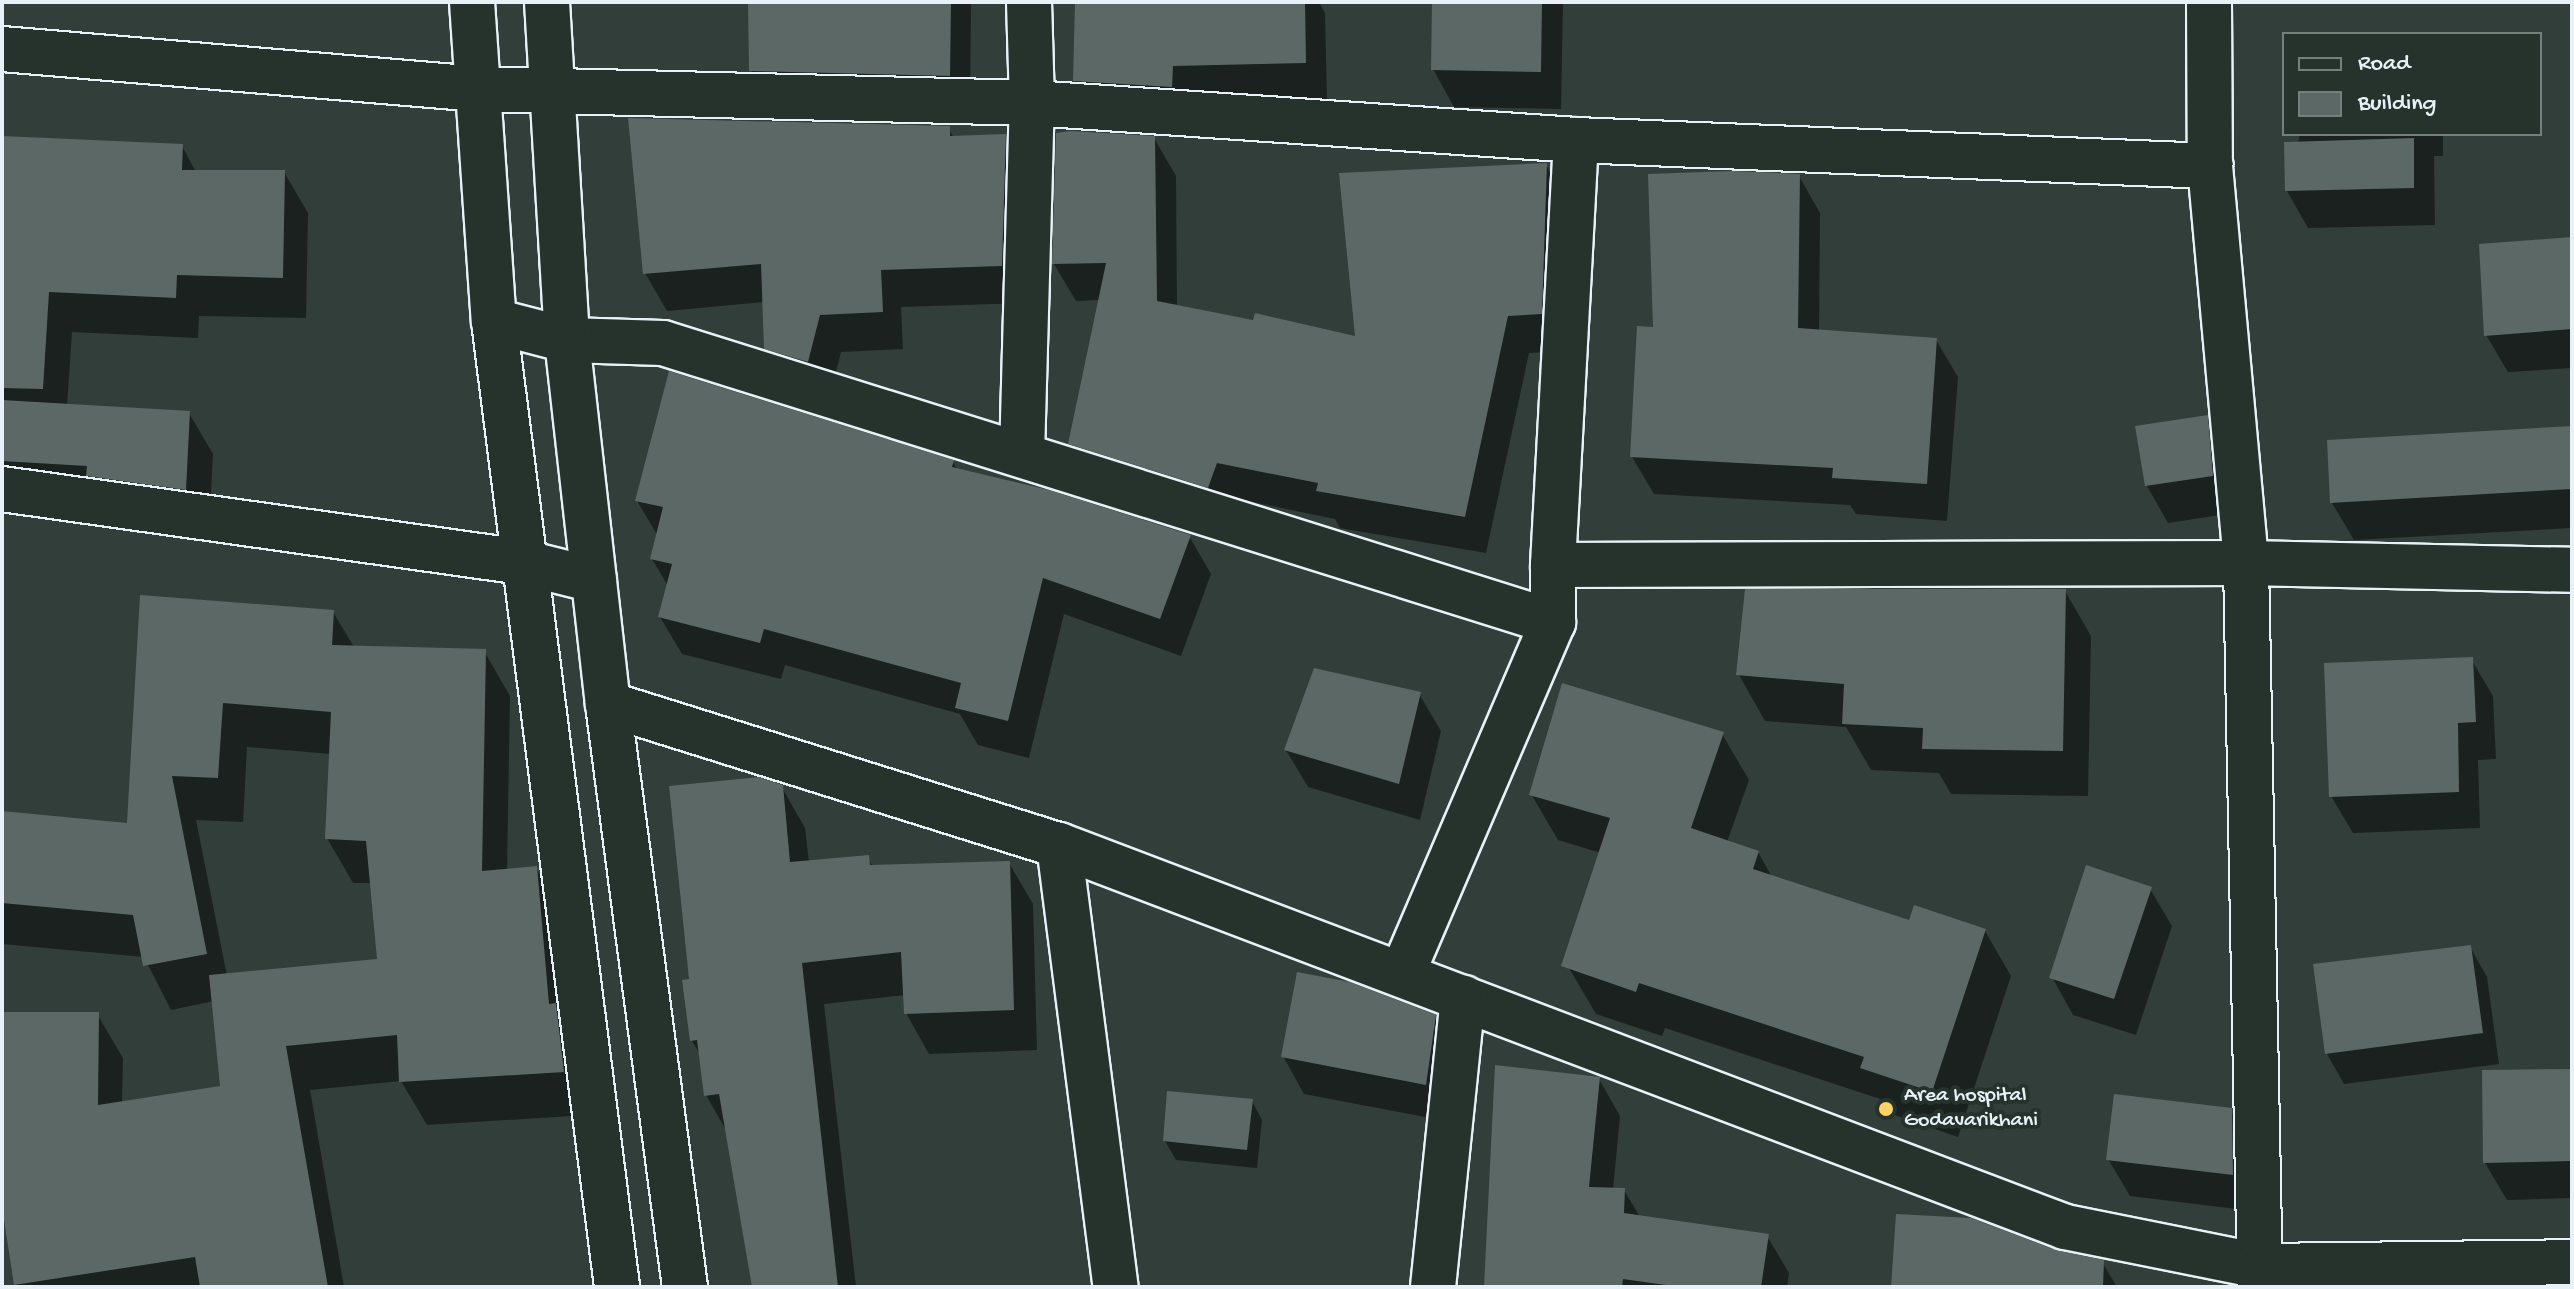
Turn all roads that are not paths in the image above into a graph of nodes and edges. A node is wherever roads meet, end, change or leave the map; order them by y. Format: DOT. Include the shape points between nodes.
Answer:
graph roads {
  1 [pos="472,2"];
  2 [pos="547,2"];
  3 [pos="1029,2"];
  4 [pos="2209,2"];
  5 [pos="2,49"];
  6 [pos="476,89"];
  7 [pos="554,91"];
  8 [pos="1032,103"];
  9 [pos="1576,140"];
  10 [pos="2210,166"];
  11 [pos="494,321"];
  12 [pos="567,340"];
  13 [pos="1022,455"];
  14 [pos="2,489"];
  15 [pos="522,562"];
  16 [pos="2246,563"];
  17 [pos="1553,565"];
  18 [pos="2572,570"];
  19 [pos="594,580"];
  20 [pos="1553,622"];
  21 [pos="608,704"];
  22 [pos="1059,845"];
  23 [pos="1402,974"];
  24 [pos="1463,998"];
  25 [pos="2572,1262"];
  26 [pos="2260,1277"];
  27 [pos="610,1286"];
  28 [pos="685,1287"];
  29 [pos="1116,1287"];
  30 [pos="1433,1287"];
  1 -- 6 [label="street"];
  2 -- 7 [label="street"];
  3 -- 8 [label="street"];
  4 -- 10 [label="street"];
  5 -- 6 [label="street"];
  6 -- 7 [label="street"];
  6 -- 11 [label="street"];
  7 -- 8 [label="street"];
  7 -- 12 [label="street"];
  8 -- 9 [label="street"];
  8 -- 13 [label="street"];
  9 -- 10 [label="street"];
  9 -- 17 [label="street"];
  10 -- 16 [label="street"];
  11 -- 12 [label="street"];
  11 -- 15 [label="street"];
  12 -- 13 [label="street" via="663,343"];
  12 -- 19 [label="street"];
  13 -- 20 [label="street"];
  14 -- 15 [label="street"];
  15 -- 19 [label="street"];
  15 -- 27 [label="street"];
  16 -- 17 [label="street"];
  16 -- 18 [label="street"];
  16 -- 26 [label="street"];
  17 -- 20 [label="street"];
  19 -- 21 [label="street"];
  20 -- 23 [label="street"];
  21 -- 22 [label="street"];
  21 -- 28 [label="street"];
  22 -- 23 [label="street"];
  22 -- 29 [label="street"];
  23 -- 24 [label="street"];
  24 -- 26 [label="street" via="2065,1227"];
  24 -- 30 [label="street"];
  25 -- 26 [label="street"];
}
